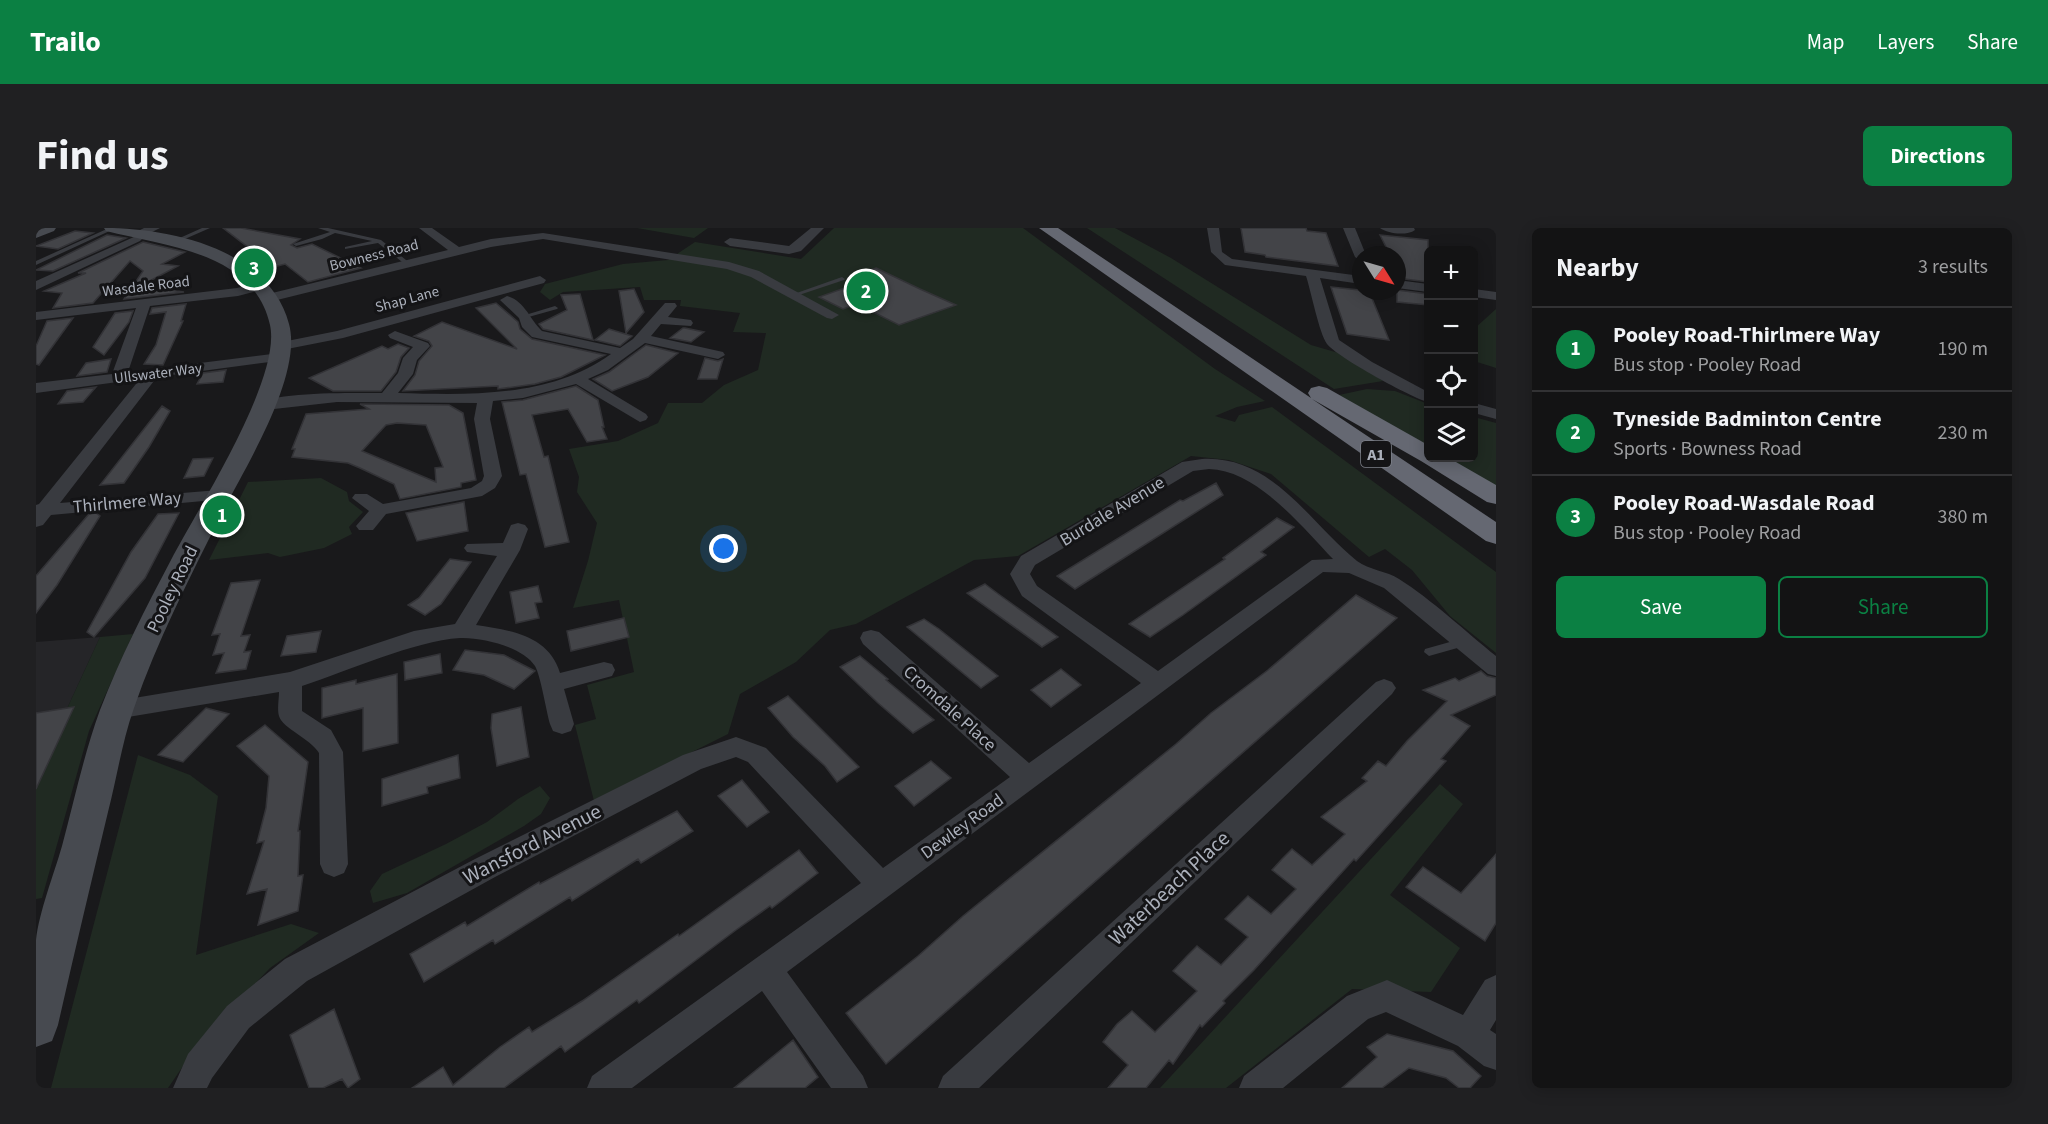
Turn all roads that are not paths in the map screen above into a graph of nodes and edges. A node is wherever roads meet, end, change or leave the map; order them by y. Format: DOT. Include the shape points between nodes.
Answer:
graph roads {
  1 [pos="48,228"];
  2 [pos="207,228"];
  3 [pos="321,228"];
  4 [pos="425,228"];
  5 [pos="818,228"];
  6 [pos="1047,228"];
  7 [pos="1066,228"];
  8 [pos="1210,228"];
  9 [pos="1349,228"];
  10 [pos="1386,228"];
  11 [pos="1407,228"];
  12 [pos="335,231"];
  13 [pos="545,232"];
  14 [pos="36,233"];
  15 [pos="136,235"];
  16 [pos="379,241"];
  17 [pos="729,242"];
  18 [pos="296,244"];
  19 [pos="1357,246"];
  20 [pos="347,249"];
  21 [pos="458,252"];
  22 [pos="36,263"];
  23 [pos="408,264"];
  24 [pos="1312,274"];
  25 [pos="842,279"];
  26 [pos="1352,279"];
  27 [pos="540,280"];
  28 [pos="1406,285"];
  29 [pos="36,286"];
  30 [pos="1424,287"];
  31 [pos="264,292"];
  32 [pos="1478,294"];
  33 [pos="794,295"];
  34 [pos="1496,296"];
  35 [pos="507,300"];
  36 [pos="146,303"];
  37 [pos="670,306"];
  38 [pos="555,308"];
  39 [pos="832,315"];
  40 [pos="36,316"];
  41 [pos="525,316"];
  42 [pos="660,320"];
  43 [pos="686,323"];
  44 [pos="395,335"];
  45 [pos="642,338"];
  46 [pos="281,351"];
  47 [pos="623,353"];
  48 [pos="718,355"];
  49 [pos="1257,373"];
  50 [pos="153,374"];
  51 [pos="1283,374"];
  52 [pos="118,378"];
  53 [pos="579,380"];
  54 [pos="36,388"];
  55 [pos="1424,396"];
  56 [pos="386,399"];
  57 [pos="486,399"];
  58 [pos="265,405"];
  59 [pos="1478,409"];
  60 [pos="1496,414"];
  61 [pos="640,417"];
  62 [pos="1424,453"];
  63 [pos="1439,462"];
  64 [pos="219,495"];
  65 [pos="1496,496"];
  66 [pos="361,498"];
  67 [pos="380,510"];
  68 [pos="39,514"];
  69 [pos="1496,514"];
  70 [pos="366,526"];
  71 [pos="518,529"];
  72 [pos="1496,535"];
  73 [pos="474,548"];
  74 [pos="510,550"];
  75 [pos="1496,558"];
  76 [pos="1352,567"];
  77 [pos="462,630"];
  78 [pos="872,638"];
  79 [pos="1464,642"];
  80 [pos="1429,652"];
  81 [pos="1496,668"];
  82 [pos="604,670"];
  83 [pos="291,681"];
  84 [pos="1158,683"];
  85 [pos="551,684"];
  86 [pos="1384,688"];
  87 [pos="116,710"];
  88 [pos="562,724"];
  89 [pos="1028,778"];
  90 [pos="334,864"];
  91 [pos="881,885"];
  92 [pos="766,970"];
  93 [pos="1496,991"];
  94 [pos="36,1025"];
  95 [pos="1469,1035"];
  96 [pos="1496,1054"];
  97 [pos="190,1088"];
  98 [pos="604,1088"];
  99 [pos="851,1088"];
  100 [pos="955,1088"];
  101 [pos="1256,1088"];
  1 -- 14 [label="street"];
  2 -- 15 [label="lane"];
  3 -- 12 [label="lane"];
  4 -- 21 [label="street"];
  5 -- 17 [label="street" via="797,248 789,250"];
  6 -- 49 [label="highway, A1"];
  7 -- 51 [label="highway, A1"];
  8 -- 24 [label="street" via="1218,257 1242,266"];
  9 -- 19 [label="street"];
  10 -- 11 [label="street"];
  12 -- 16 [label="lane"];
  12 -- 18 [label="lane"];
  13 -- 21 [label="street, Bowness Road"];
  13 -- 33 [label="street, Bowness Road" via="729,266 755,273"];
  15 -- 22 [label="lane"];
  15 -- 29 [label="street, Wasdale Road"];
  15 -- 31 [label="street, Pooley Road" via="204,250 239,268"];
  16 -- 20 [label="lane"];
  16 -- 23 [label="lane"];
  21 -- 23 [label="street, Bowness Road"];
  23 -- 31 [label="street, Bowness Road"];
  24 -- 26 [label="street"];
  24 -- 55 [label="street" via="1333,342"];
  25 -- 33 [label="lane"];
  27 -- 46 [label="street, Shap Lane"];
  28 -- 30 [label="street"];
  31 -- 36 [label="street, Wasdale Road"];
  31 -- 46 [label="street, Pooley Road" via="280,325"];
  32 -- 34 [label="street"];
  33 -- 39 [label="street, Bowness Road"];
  35 -- 41 [label="street"];
  36 -- 40 [label="street, Wasdale Road"];
  36 -- 52 [label="street"];
  37 -- 42 [label="street"];
  38 -- 41 [label="lane"];
  41 -- 47 [label="street" via="529,327 537,333"];
  42 -- 43 [label="street"];
  42 -- 45 [label="street"];
  44 -- 56 [label="street" via="423,346 410,358 405,375"];
  45 -- 47 [label="street"];
  45 -- 48 [label="street"];
  46 -- 50 [label="street, Ullswater Way"];
  46 -- 58 [label="street, Pooley Road"];
  47 -- 53 [label="street"];
  49 -- 72 [label="highway, A1"];
  49 -- 75 [label="highway" via="1325,432"];
  50 -- 52 [label="street, Ullswater Way"];
  50 -- 68 [label="street"];
  51 -- 62 [label="highway"];
  51 -- 69 [label="highway, A1"];
  52 -- 54 [label="street, Ullswater Way"];
  53 -- 57 [label="street" via="549,390"];
  53 -- 61 [label="street" via="628,402"];
  56 -- 57 [label="street"];
  56 -- 58 [label="street" via="319,398"];
  57 -- 67 [label="street" via="482,419 493,476 489,484 476,492"];
  58 -- 64 [label="street, Pooley Road"];
  59 -- 60 [label="street"];
  63 -- 65 [label="highway"];
  64 -- 68 [label="street, Thirlmere Way"];
  64 -- 87 [label="street, Pooley Road"];
  66 -- 67 [label="street"];
  67 -- 70 [label="street"];
  71 -- 74 [label="street"];
  73 -- 74 [label="street"];
  74 -- 77 [label="street"];
  76 -- 79 [label="street" via="1391,583"];
  76 -- 84 [label="street, Dewley Road" via="1319,565"];
  76 -- 84 [label="street, Burdale Avenue" via="1271,489 1242,470 1205,463 1188,466 1028,561 1020,574 1029,591"];
  77 -- 83 [label="street" via="422,637"];
  77 -- 85 [label="street" via="513,639 532,649 546,664"];
  78 -- 89 [label="street, Cromdale Place"];
  79 -- 80 [label="lane"];
  79 -- 81 [label="street"];
  82 -- 85 [label="street"];
  83 -- 87 [label="street"];
  83 -- 90 [label="street" via="290,715 322,737 331,752"];
  84 -- 89 [label="street, Dewley Road"];
  85 -- 88 [label="street"];
  86 -- 100 [label="street, Waterbeach Place"];
  87 -- 94 [label="street, Pooley Road"];
  89 -- 91 [label="street, Dewley Road"];
  91 -- 92 [label="street, Dewley Road"];
  91 -- 97 [label="street, Wansford Avenue" via="757,755 736,747 692,762 296,970 238,1017 200,1066"];
  92 -- 98 [label="street, Dewley Road"];
  92 -- 99 [label="street"];
  93 -- 95 [label="street"];
  95 -- 96 [label="street"];
  95 -- 101 [label="street" via="1387,996 1358,1007"];
}
